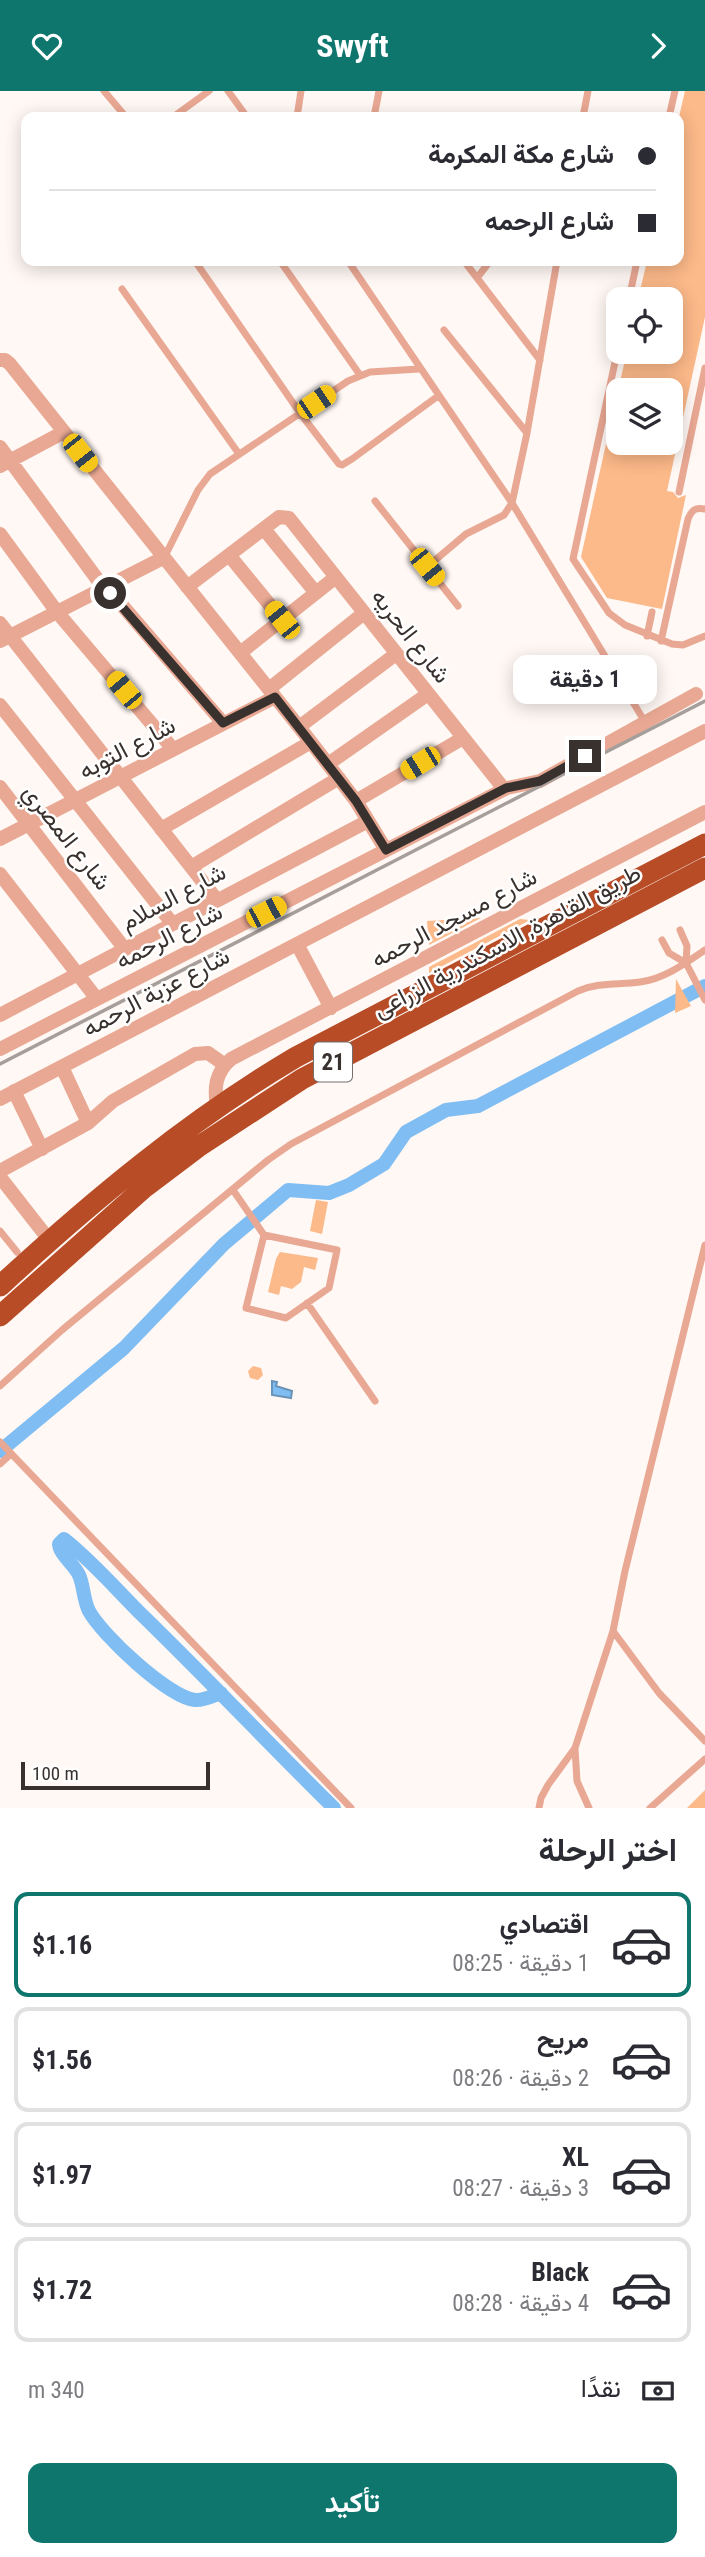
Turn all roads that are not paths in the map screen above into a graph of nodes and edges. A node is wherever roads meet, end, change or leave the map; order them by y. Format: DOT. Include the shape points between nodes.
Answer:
graph roads {
  1 [pos="104,91"];
  2 [pos="209,91"];
  3 [pos="228,91"];
  4 [pos="301,91"];
  5 [pos="379,91"];
  6 [pos="588,91"];
  7 [pos="675,91"];
  8 [pos="122,112"];
  9 [pos="180,112"];
  10 [pos="243,112"];
  11 [pos="298,112"];
  12 [pos="375,112"];
  13 [pos="584,112"];
  14 [pos="670,112"];
  15 [pos="198,266"];
  16 [pos="284,266"];
  17 [pos="351,266"];
  18 [pos="354,266"];
  19 [pos="468,266"];
  20 [pos="486,266"];
  21 [pos="556,266"];
  22 [pos="636,266"];
  23 [pos="354,270"];
  24 [pos="477,278"];
  25 [pos="632,287"];
  26 [pos="122,289"];
  27 [pos="444,330"];
  28 [pos="540,360"];
  29 [pos="5,362"];
  30 [pos="615,364"];
  31 [pos="705,367"];
  32 [pos="419,369"];
  33 [pos="360,375"];
  34 [pos="438,396"];
  35 [pos="300,413"];
  36 [pos="64,432"];
  37 [pos="527,433"];
  38 [pos="0,447"];
  39 [pos="239,454"];
  40 [pos="6,463"];
  41 [pos="679,492"];
  42 [pos="374,501"];
  43 [pos="512,503"];
  44 [pos="705,509"];
  45 [pos="264,529"];
  46 [pos="0,534"];
  47 [pos="229,555"];
  48 [pos="163,558"];
  49 [pos="427,567"];
  50 [pos="336,577"];
  51 [pos="187,587"];
  52 [pos="104,588"];
  53 [pos="316,593"];
  54 [pos="458,606"];
  55 [pos="57,612"];
  56 [pos="652,612"];
  57 [pos="364,613"];
  58 [pos="282,620"];
  59 [pos="0,623"];
  60 [pos="647,636"];
  61 [pos="705,636"];
  62 [pos="5,638"];
  63 [pos="661,641"];
  64 [pos="240,653"];
  65 [pos="396,654"];
  66 [pos="272,693"];
  67 [pos="428,694"];
  68 [pos="696,694"];
  69 [pos="0,705"];
  70 [pos="223,723"];
  71 [pos="645,723"];
  72 [pos="299,727"];
  73 [pos="705,731"];
  74 [pos="463,738"];
  75 [pos="311,741"];
  76 [pos="173,750"];
  77 [pos="328,764"];
  78 [pos="121,777"];
  79 [pos="339,778"];
  80 [pos="0,787"];
  81 [pos="504,789"];
  82 [pos="75,800"];
  83 [pos="356,801"];
  84 [pos="705,812"];
  85 [pos="368,821"];
  86 [pos="29,824"];
  87 [pos="161,829"];
  88 [pos="0,839"];
  89 [pos="705,844"];
  90 [pos="386,850"];
  91 [pos="191,867"];
  92 [pos="705,868"];
  93 [pos="0,874"];
  94 [pos="217,900"];
  95 [pos="172,923"];
  96 [pos="680,930"];
  97 [pos="662,940"];
  98 [pos="297,944"];
  99 [pos="124,948"];
  100 [pos="705,950"];
  101 [pos="686,964"];
  102 [pos="77,973"];
  103 [pos="97,999"];
  104 [pos="705,999"];
  105 [pos="331,1008"];
  106 [pos="0,1015"];
  107 [pos="0,1049"];
  108 [pos="225,1065"];
  109 [pos="62,1067"];
  110 [pos="14,1091"];
  111 [pos="0,1099"];
  112 [pos="217,1107"];
  113 [pos="88,1123"];
  114 [pos="41,1149"];
  115 [pos="0,1176"];
  116 [pos="233,1190"];
  117 [pos="0,1231"];
  118 [pos="264,1235"];
  119 [pos="50,1241"];
  120 [pos="705,1245"];
  121 [pos="17,1252"];
  122 [pos="0,1286"];
  123 [pos="307,1303"];
  124 [pos="0,1316"];
  125 [pos="0,1386"];
  126 [pos="375,1401"];
  127 [pos="0,1442"];
  128 [pos="11,1454"];
  129 [pos="0,1464"];
  130 [pos="613,1632"];
  131 [pos="705,1741"];
  132 [pos="575,1748"];
  133 [pos="705,1759"];
  134 [pos="351,1808"];
  135 [pos="539,1808"];
  136 [pos="589,1808"];
  137 [pos="650,1808"];
  1 -- 8 [label="lane"];
  2 -- 9 [label="lane"];
  3 -- 10 [label="lane"];
  4 -- 11 [label="lane"];
  5 -- 12 [label="lane"];
  6 -- 13 [label="lane"];
  7 -- 14 [label="lane"];
  15 -- 35 [label="lane"];
  16 -- 33 [label="lane"];
  17 -- 23 [label="lane"];
  18 -- 23 [label="lane"];
  19 -- 24 [label="lane"];
  20 -- 24 [label="lane"];
  21 -- 28 [label="lane"];
  22 -- 25 [label="lane"];
  23 -- 32 [label="lane"];
  24 -- 28 [label="lane"];
  26 -- 39 [label="lane"];
  27 -- 37 [label="lane"];
  28 -- 37 [label="lane"];
  29 -- 36 [label="street"];
  30 -- 60 [label="lane" via="573,559 609,613"];
  31 -- 41 [label="lane"];
  32 -- 33 [label="lane"];
  32 -- 34 [label="lane"];
  33 -- 35 [label="lane"];
  34 -- 35 [label="lane" via="342,465"];
  34 -- 43 [label="lane"];
  35 -- 39 [label="lane"];
  36 -- 40 [label="street"];
  36 -- 48 [label="street"];
  37 -- 43 [label="lane"];
  38 -- 40 [label="street"];
  39 -- 48 [label="lane" via="203,481"];
  40 -- 52 [label="street"];
  42 -- 49 [label="lane"];
  43 -- 49 [label="lane" via="504,515 466,534"];
  43 -- 71 [label="lane"];
  44 -- 63 [label="lane" via="696,508 688,519"];
  45 -- 47 [label="street"];
  45 -- 50 [label="street, شارع الحريه" via="279,517 287,517"];
  45 -- 53 [label="street"];
  46 -- 55 [label="street"];
  47 -- 51 [label="street"];
  47 -- 58 [label="street"];
  48 -- 51 [label="street"];
  48 -- 52 [label="street"];
  49 -- 54 [label="lane"];
  50 -- 53 [label="street"];
  50 -- 57 [label="street, شارع الحريه"];
  51 -- 64 [label="street"];
  52 -- 55 [label="street"];
  52 -- 70 [label="street"];
  53 -- 58 [label="street"];
  55 -- 62 [label="street"];
  55 -- 76 [label="street"];
  56 -- 60 [label="lane"];
  57 -- 65 [label="street, شارع الحريه"];
  57 -- 66 [label="street, شارع التوبه"];
  58 -- 64 [label="street"];
  59 -- 62 [label="street"];
  60 -- 63 [label="lane"];
  61 -- 63 [label="lane" via="683,645"];
  62 -- 78 [label="street"];
  64 -- 66 [label="street"];
  65 -- 67 [label="street, شارع الحريه"];
  65 -- 72 [label="street"];
  66 -- 70 [label="street, شارع التوبه"];
  66 -- 72 [label="street"];
  67 -- 74 [label="street, شارع الحريه"];
  67 -- 77 [label="street"];
  68 -- 71 [label="street, شارع الرحمه"];
  69 -- 82 [label="street"];
  70 -- 76 [label="street, شارع التوبه"];
  71 -- 81 [label="street, شارع الرحمه" via="540,781"];
  72 -- 75 [label="street"];
  73 -- 98 [label="street, شارع عزبة الرحمه"];
  74 -- 81 [label="street, شارع الحريه"];
  74 -- 83 [label="street"];
  75 -- 77 [label="street"];
  75 -- 87 [label="street"];
  76 -- 78 [label="street, شارع التوبه"];
  77 -- 79 [label="street"];
  78 -- 82 [label="street, شارع التوبه"];
  78 -- 87 [label="street"];
  79 -- 83 [label="street"];
  79 -- 91 [label="street"];
  80 -- 86 [label="street, شارع المصري"];
  81 -- 90 [label="street, شارع الرحمه"];
  82 -- 86 [label="street, شارع التوبه"];
  82 -- 95 [label="street"];
  83 -- 85 [label="street"];
  84 -- 105 [label="street, شارع مسجد الرحمه"];
  85 -- 90 [label="street"];
  85 -- 94 [label="street, شارع السلام"];
  86 -- 88 [label="street, شارع التوبه"];
  86 -- 99 [label="street, شارع المصري"];
  87 -- 91 [label="street"];
  89 -- 112 [label="highway, طريق القاهرة, الاسكندرية الزراعى / 21" via="296,1057"];
  90 -- 103 [label="street, شارع الرحمه"];
  91 -- 94 [label="street"];
  92 -- 124 [label="highway, طريق القاهرة, الاسكندرية الزراعى / 21" via="314,1072 253,1109 145,1187"];
  93 -- 102 [label="street"];
  94 -- 95 [label="street, شارع السلام"];
  95 -- 99 [label="street, شارع السلام"];
  96 -- 101 [label="lane" via="687,946"];
  97 -- 101 [label="lane" via="671,955"];
  98 -- 105 [label="street"];
  98 -- 109 [label="street, شارع عزبة الرحمه"];
  99 -- 102 [label="street, شارع السلام"];
  100 -- 101 [label="lane"];
  101 -- 104 [label="lane"];
  101 -- 116 [label="lane" via="649,981 600,984 578,991 291,1145"];
  102 -- 103 [label="street"];
  102 -- 106 [label="street, شارع السلام"];
  103 -- 107 [label="street, شارع الرحمه"];
  105 -- 108 [label="street, شارع مسجد الرحمه"];
  108 -- 112 [label="street" via="215,1087"];
  108 -- 113 [label="street" via="208,1053 195,1054 113,1101"];
  109 -- 110 [label="street, شارع عزبة الرحمه"];
  109 -- 113 [label="street"];
  110 -- 111 [label="street, شارع عزبة الرحمه"];
  110 -- 114 [label="street"];
  112 -- 119 [label="highway, طريق القاهرة, الاسكندرية الزراعى / 21"];
  113 -- 114 [label="street"];
  114 -- 115 [label="street"];
  115 -- 119 [label="street"];
  116 -- 118 [label="lane"];
  116 -- 125 [label="lane"];
  117 -- 121 [label="lane"];
  118 -- 123 [label="lane" via="337,1250 329,1288"];
  118 -- 123 [label="lane" via="246,1308 286,1318"];
  119 -- 122 [label="highway, طريق القاهرة, الاسكندرية الزراعى / 21"];
  120 -- 130 [label="lane"];
  123 -- 126 [label="lane"];
  127 -- 128 [label="lane"];
  128 -- 129 [label="lane"];
  128 -- 134 [label="lane"];
  130 -- 131 [label="lane" via="659,1693"];
  130 -- 132 [label="lane"];
  132 -- 135 [label="lane" via="548,1784"];
  132 -- 136 [label="lane" via="577,1781"];
  133 -- 137 [label="lane"];
}
